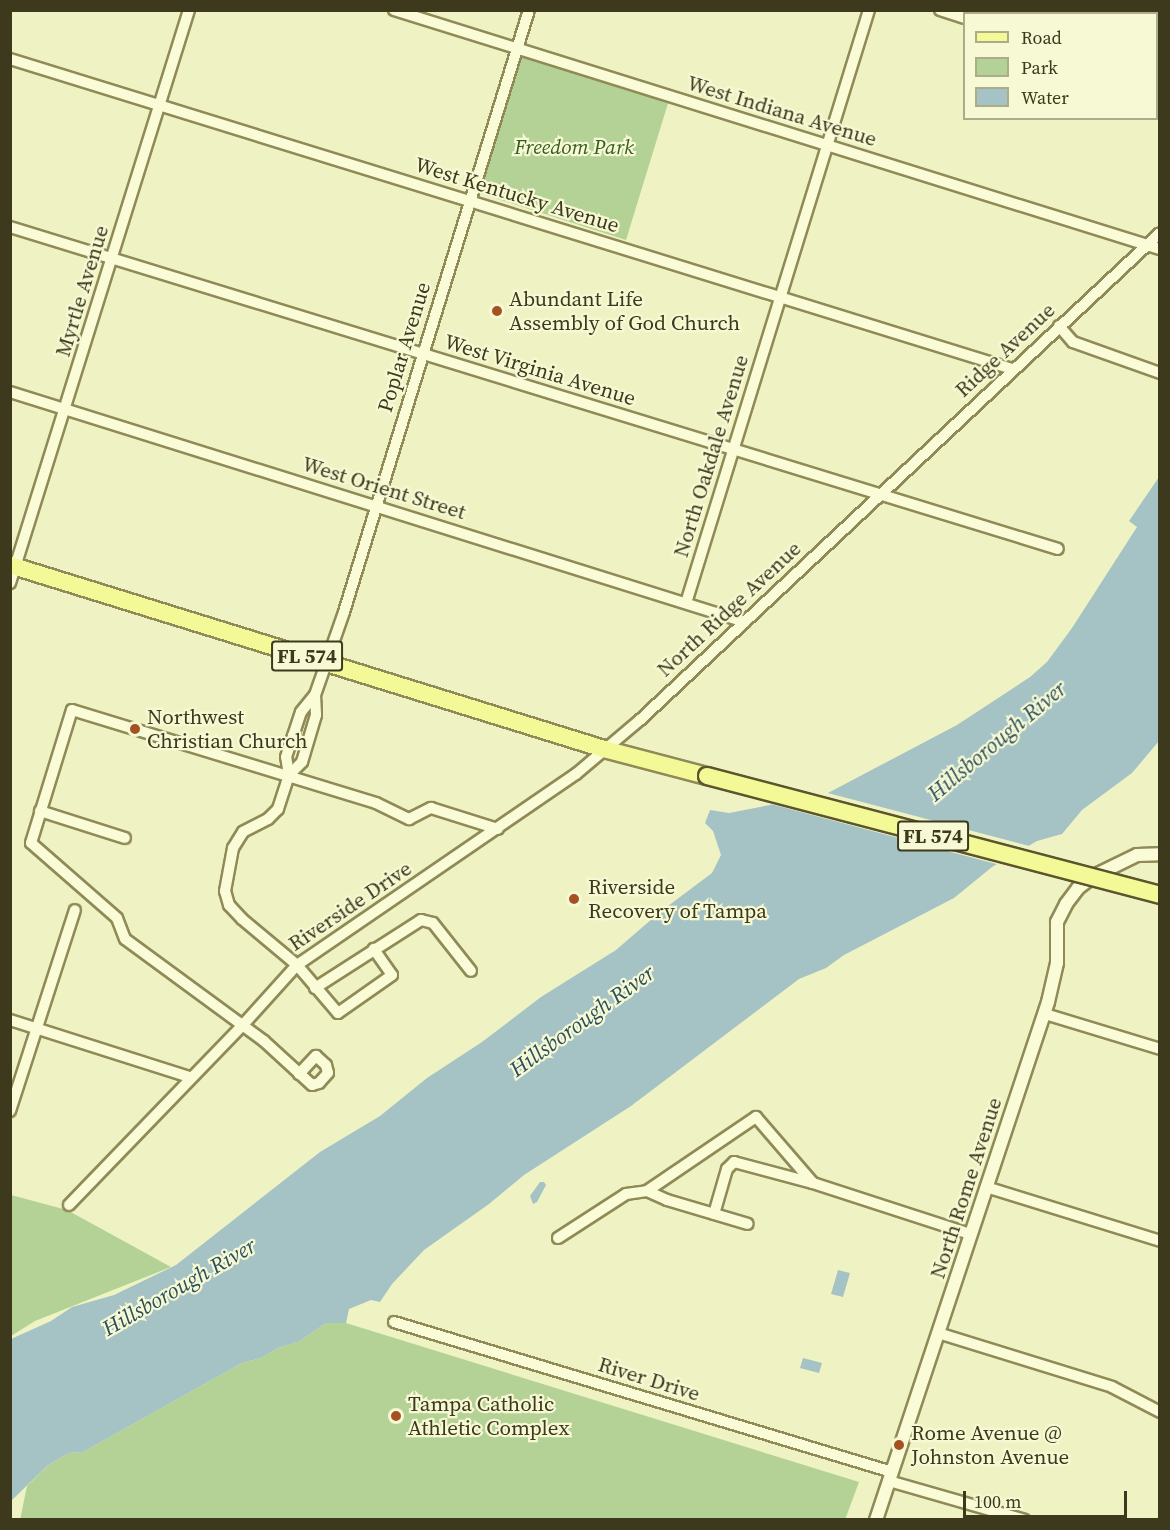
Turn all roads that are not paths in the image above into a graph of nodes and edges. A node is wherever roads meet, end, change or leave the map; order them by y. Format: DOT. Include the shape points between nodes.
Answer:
graph roads {
  1 [pos="189,10"];
  2 [pos="394,10"];
  3 [pos="529,10"];
  4 [pos="869,10"];
  5 [pos="940,10"];
  6 [pos="963,18"];
  7 [pos="518,49"];
  8 [pos="10,59"];
  9 [pos="159,105"];
  10 [pos="827,146"];
  11 [pos="470,201"];
  12 [pos="10,227"];
  13 [pos="1160,233"];
  14 [pos="1147,245"];
  15 [pos="1160,249"];
  16 [pos="112,259"];
  17 [pos="781,298"];
  18 [pos="1059,326"];
  19 [pos="423,354"];
  20 [pos="1012,369"];
  21 [pos="1160,373"];
  22 [pos="10,392"];
  23 [pos="66,409"];
  24 [pos="734,451"];
  25 [pos="878,495"];
  26 [pos="376,506"];
  27 [pos="1058,549"];
  28 [pos="13,566"];
  29 [pos="10,584"];
  30 [pos="686,603"];
  31 [pos="745,622"];
  32 [pos="327,662"];
  33 [pos="315,695"];
  34 [pos="604,748"];
  35 [pos="289,775"];
  36 [pos="40,811"];
  37 [pos="498,829"];
  38 [pos="126,838"];
  39 [pos="1160,854"];
  40 [pos="1160,895"];
  41 [pos="75,910"];
  42 [pos="374,948"];
  43 [pos="297,965"];
  44 [pos="471,971"];
  45 [pos="315,988"];
  46 [pos="1045,1014"];
  47 [pos="10,1020"];
  48 [pos="242,1026"];
  49 [pos="37,1028"];
  50 [pos="1160,1049"];
  51 [pos="299,1074"];
  52 [pos="190,1077"];
  53 [pos="10,1111"];
  54 [pos="813,1183"];
  55 [pos="986,1187"];
  56 [pos="647,1191"];
  57 [pos="69,1205"];
  58 [pos="714,1214"];
  59 [pos="748,1224"];
  60 [pos="970,1234"];
  61 [pos="558,1238"];
  62 [pos="1160,1241"];
  63 [pos="394,1322"];
  64 [pos="938,1333"];
  65 [pos="1160,1412"];
  66 [pos="890,1477"];
  67 [pos="876,1520"];
  68 [pos="1024,1520"];
  1 -- 9 [label="street, Myrtle Avenue"];
  2 -- 7 [label="street, West Indiana Avenue"];
  3 -- 7 [label="street, Poplar Avenue"];
  4 -- 10 [label="street, North Oakdale Avenue"];
  5 -- 6 [label="street"];
  7 -- 10 [label="street, West Indiana Avenue"];
  7 -- 11 [label="street, Poplar Avenue"];
  8 -- 9 [label="street, West Kentucky Avenue"];
  9 -- 11 [label="street, West Kentucky Avenue"];
  9 -- 16 [label="street, Myrtle Avenue"];
  10 -- 14 [label="street, West Indiana Avenue"];
  10 -- 17 [label="street, North Oakdale Avenue"];
  11 -- 17 [label="street, West Kentucky Avenue"];
  11 -- 19 [label="street, Poplar Avenue"];
  12 -- 16 [label="street, West Virginia Avenue"];
  13 -- 14 [label="street, Ridge Avenue"];
  14 -- 15 [label="street, West Indiana Avenue"];
  14 -- 18 [label="street, Ridge Avenue"];
  16 -- 19 [label="street, West Virginia Avenue"];
  16 -- 23 [label="street, Myrtle Avenue"];
  17 -- 20 [label="street, West Kentucky Avenue"];
  17 -- 24 [label="street, North Oakdale Avenue"];
  18 -- 20 [label="street, Ridge Avenue"];
  18 -- 21 [label="street" via="1073,342"];
  19 -- 24 [label="street, West Virginia Avenue"];
  19 -- 26 [label="street, Poplar Avenue"];
  20 -- 25 [label="street, Ridge Avenue"];
  22 -- 23 [label="street, West Orient Street"];
  23 -- 26 [label="street, West Orient Street"];
  23 -- 28 [label="street, Myrtle Avenue"];
  24 -- 25 [label="street, West Virginia Avenue"];
  24 -- 30 [label="street, North Oakdale Avenue"];
  25 -- 27 [label="street, West Virginia Avenue"];
  25 -- 31 [label="street, North Ridge Avenue"];
  26 -- 30 [label="street, West Orient Street"];
  26 -- 32 [label="street, Poplar Avenue"];
  28 -- 29 [label="street, Myrtle Avenue"];
  28 -- 32 [label="main road, FL 574"];
  30 -- 31 [label="street, West Orient Street"];
  31 -- 34 [label="street, North Ridge Avenue" via="640,720"];
  32 -- 33 [label="street, Poplar Avenue"];
  32 -- 34 [label="main road, FL 574"];
  33 -- 35 [label="street, Poplar Avenue" via="316,715 302,762"];
  33 -- 35 [label="street, Poplar Avenue" via="301,712 286,757"];
  34 -- 37 [label="street, Riverside Drive" via="576,774"];
  34 -- 40 [label="main road, FL 574, bridge"];
  35 -- 36 [label="street" via="72,710"];
  35 -- 37 [label="street" via="376,803 409,819 431,808"];
  35 -- 43 [label="street, Poplar Avenue" via="278,809 243,832 233,848 225,891 229,905 242,919"];
  36 -- 38 [label="street"];
  36 -- 48 [label="street" via="30,843 117,918 125,939"];
  37 -- 43 [label="street, Riverside Drive"];
  39 -- 46 [label="street, North Rome Avenue" via="1137,855 1077,888 1057,922 1056,972"];
  41 -- 49 [label="street"];
  42 -- 44 [label="street" via="421,920 433,922"];
  42 -- 45 [label="street"];
  42 -- 45 [label="street, Poplar Avenue" via="392,975 338,1012"];
  43 -- 45 [label="street, Poplar Avenue"];
  43 -- 48 [label="street, Riverside Drive"];
  46 -- 50 [label="street"];
  46 -- 55 [label="street, North Rome Avenue"];
  47 -- 49 [label="street"];
  48 -- 51 [label="street"];
  48 -- 52 [label="street, Riverside Drive"];
  49 -- 52 [label="street"];
  49 -- 53 [label="street"];
  52 -- 57 [label="street, Riverside Drive"];
  54 -- 56 [label="street" via="756,1117"];
  54 -- 58 [label="street" via="734,1162 728,1169"];
  54 -- 60 [label="street"];
  55 -- 60 [label="street, North Rome Avenue"];
  55 -- 62 [label="street"];
  56 -- 58 [label="street"];
  56 -- 61 [label="street" via="626,1194"];
  58 -- 59 [label="street"];
  60 -- 64 [label="street, North Rome Avenue"];
  63 -- 66 [label="street, River Drive"];
  64 -- 65 [label="street" via="1112,1388"];
  64 -- 66 [label="street, North Rome Avenue"];
  66 -- 67 [label="street, North Rome Avenue"];
  66 -- 68 [label="street, River Drive"];
}
